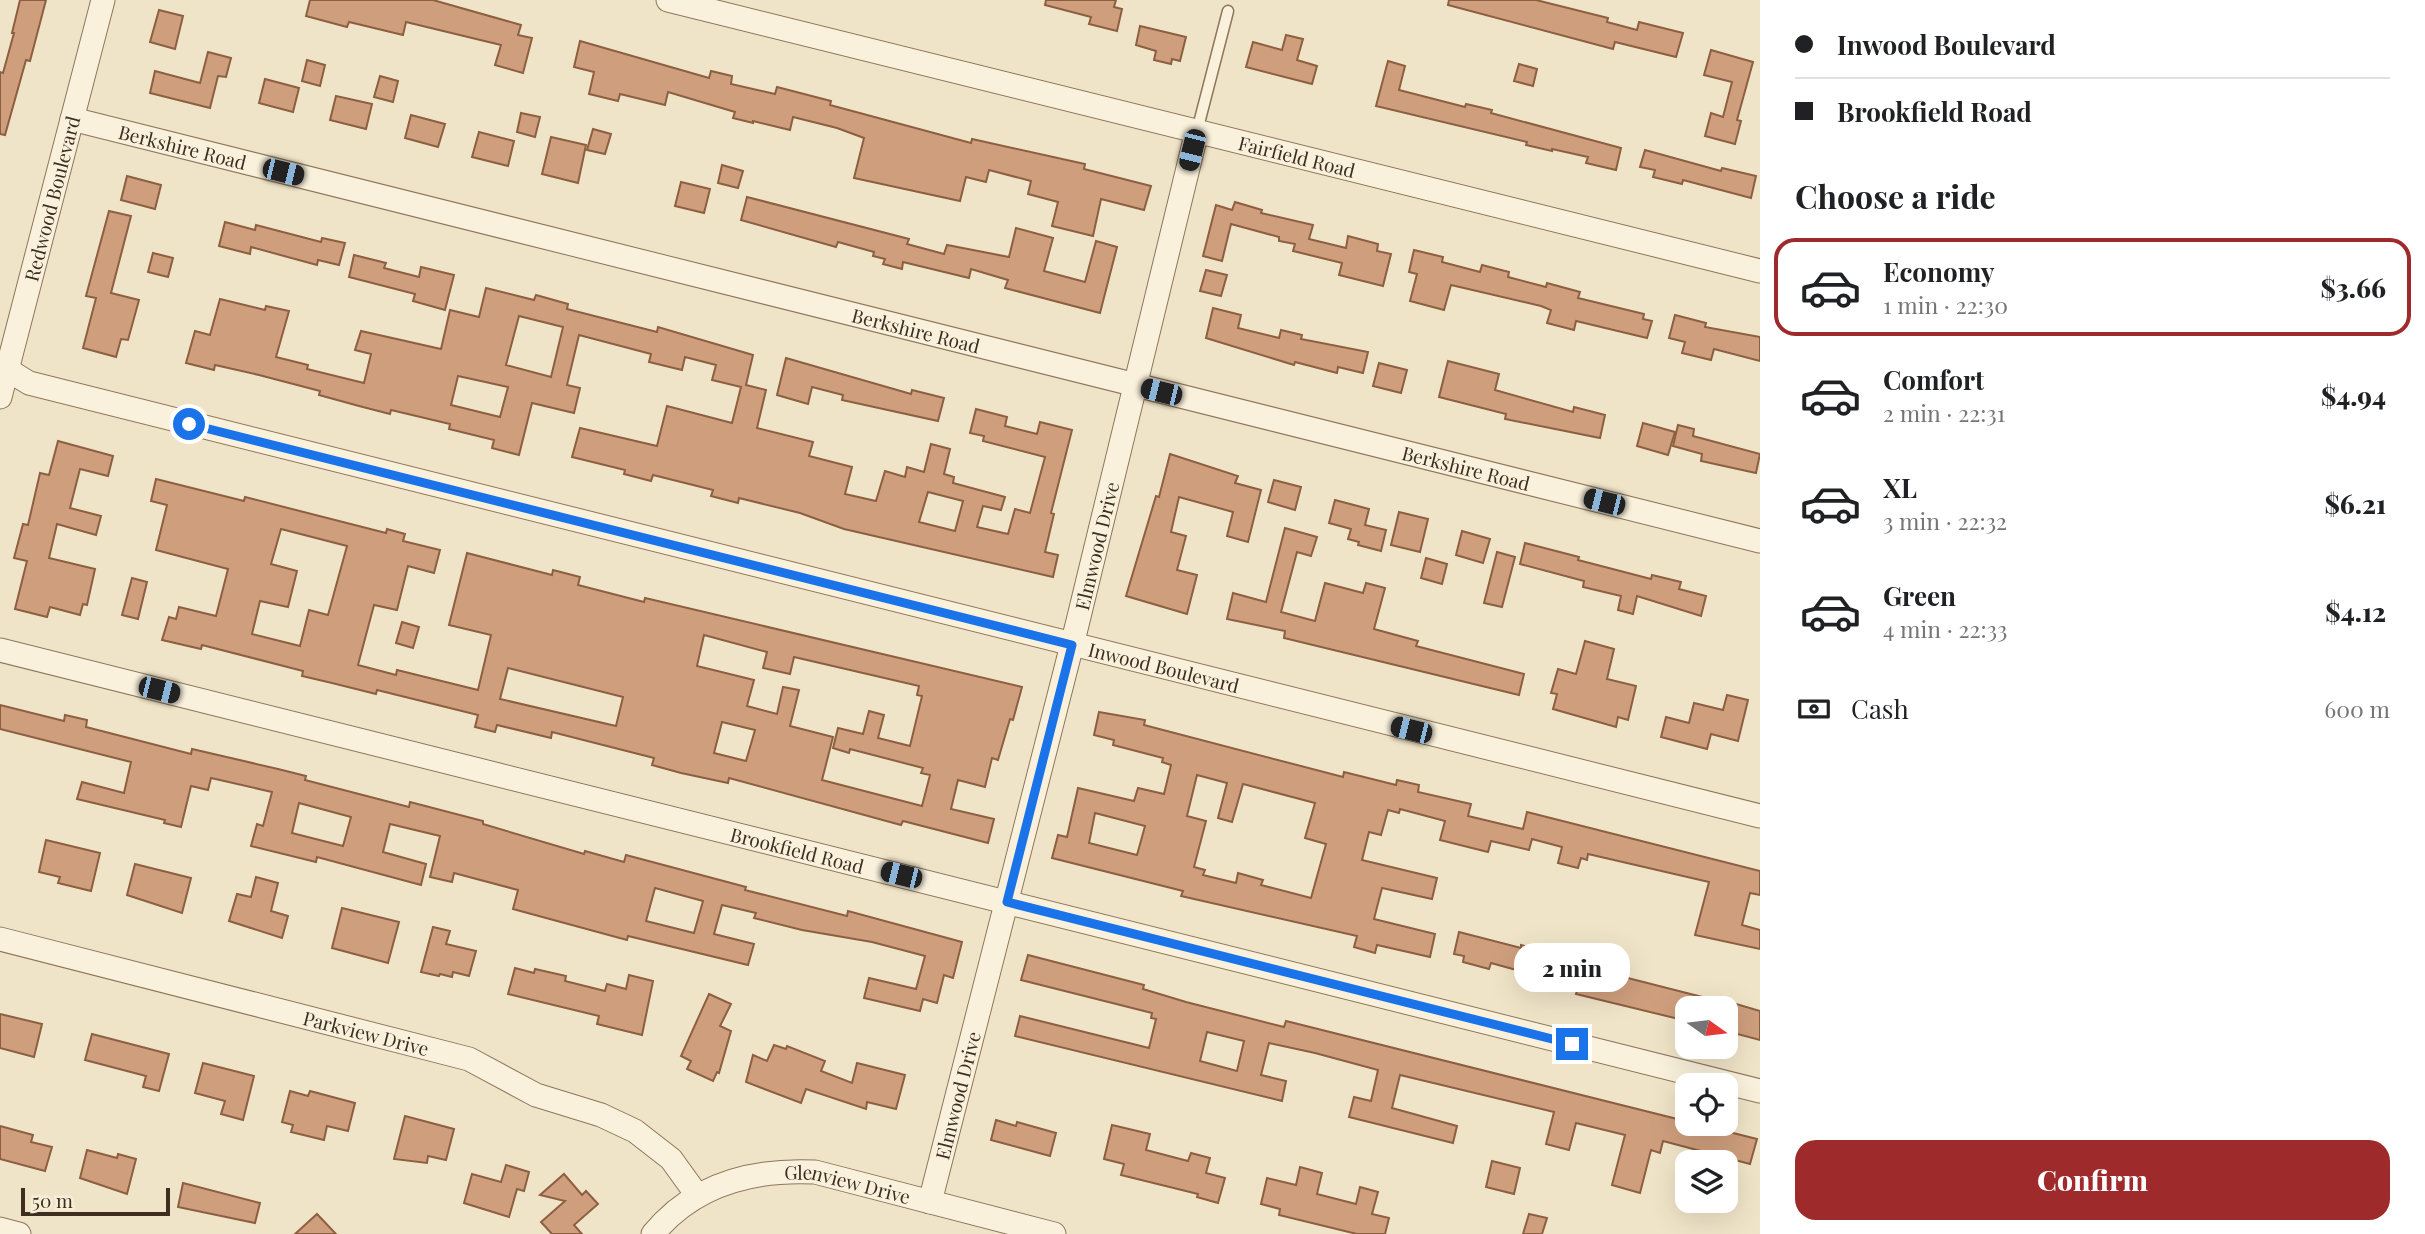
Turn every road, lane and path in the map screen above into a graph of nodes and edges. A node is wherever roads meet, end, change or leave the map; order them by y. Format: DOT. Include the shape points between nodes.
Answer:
graph roads {
  1 [pos="103,0"];
  2 [pos="668,0"];
  3 [pos="1228,11"];
  4 [pos="72,119"];
  5 [pos="1197,131"];
  6 [pos="1760,271"];
  7 [pos="3,368"];
  8 [pos="1135,385"];
  9 [pos="0,397"];
  10 [pos="1760,541"];
  11 [pos="1072,645"];
  12 [pos="0,650"];
  13 [pos="1760,816"];
  14 [pos="1007,902"];
  15 [pos="0,939"];
  16 [pos="1760,1091"];
  17 [pos="697,1195"];
  18 [pos="930,1202"];
  19 [pos="0,1229"];
  20 [pos="19,1234"];
  21 [pos="653,1234"];
  22 [pos="1054,1234"];
  1 -- 4 [label="street, Redwood Boulevard"];
  2 -- 5 [label="street, Fairfield Road"];
  3 -- 5 [label="lane, Elmwood Drive"];
  4 -- 7 [label="street, Redwood Boulevard"];
  4 -- 8 [label="street, Berkshire Road"];
  5 -- 6 [label="street, Fairfield Road"];
  5 -- 8 [label="street, Elmwood Drive"];
  7 -- 9 [label="street, Redwood Boulevard"];
  7 -- 11 [label="street, Inwood Boulevard" via="29,383"];
  8 -- 10 [label="street, Berkshire Road"];
  8 -- 11 [label="street, Elmwood Drive"];
  11 -- 13 [label="street, Inwood Boulevard"];
  11 -- 14 [label="street, Elmwood Drive"];
  12 -- 14 [label="street, Brookfield Road"];
  14 -- 16 [label="street, Brookfield Road"];
  14 -- 18 [label="street, Elmwood Drive"];
  15 -- 17 [label="street, Parkview Drive" via="468,1059 536,1095 635,1131 671,1159"];
  17 -- 18 [label="street, Glenview Drive" via="754,1173 785,1171 815,1172"];
  17 -- 21 [label="street, Glenview Drive"];
  18 -- 22 [label="street, Glenview Drive"];
  19 -- 20 [label="street"];
}
